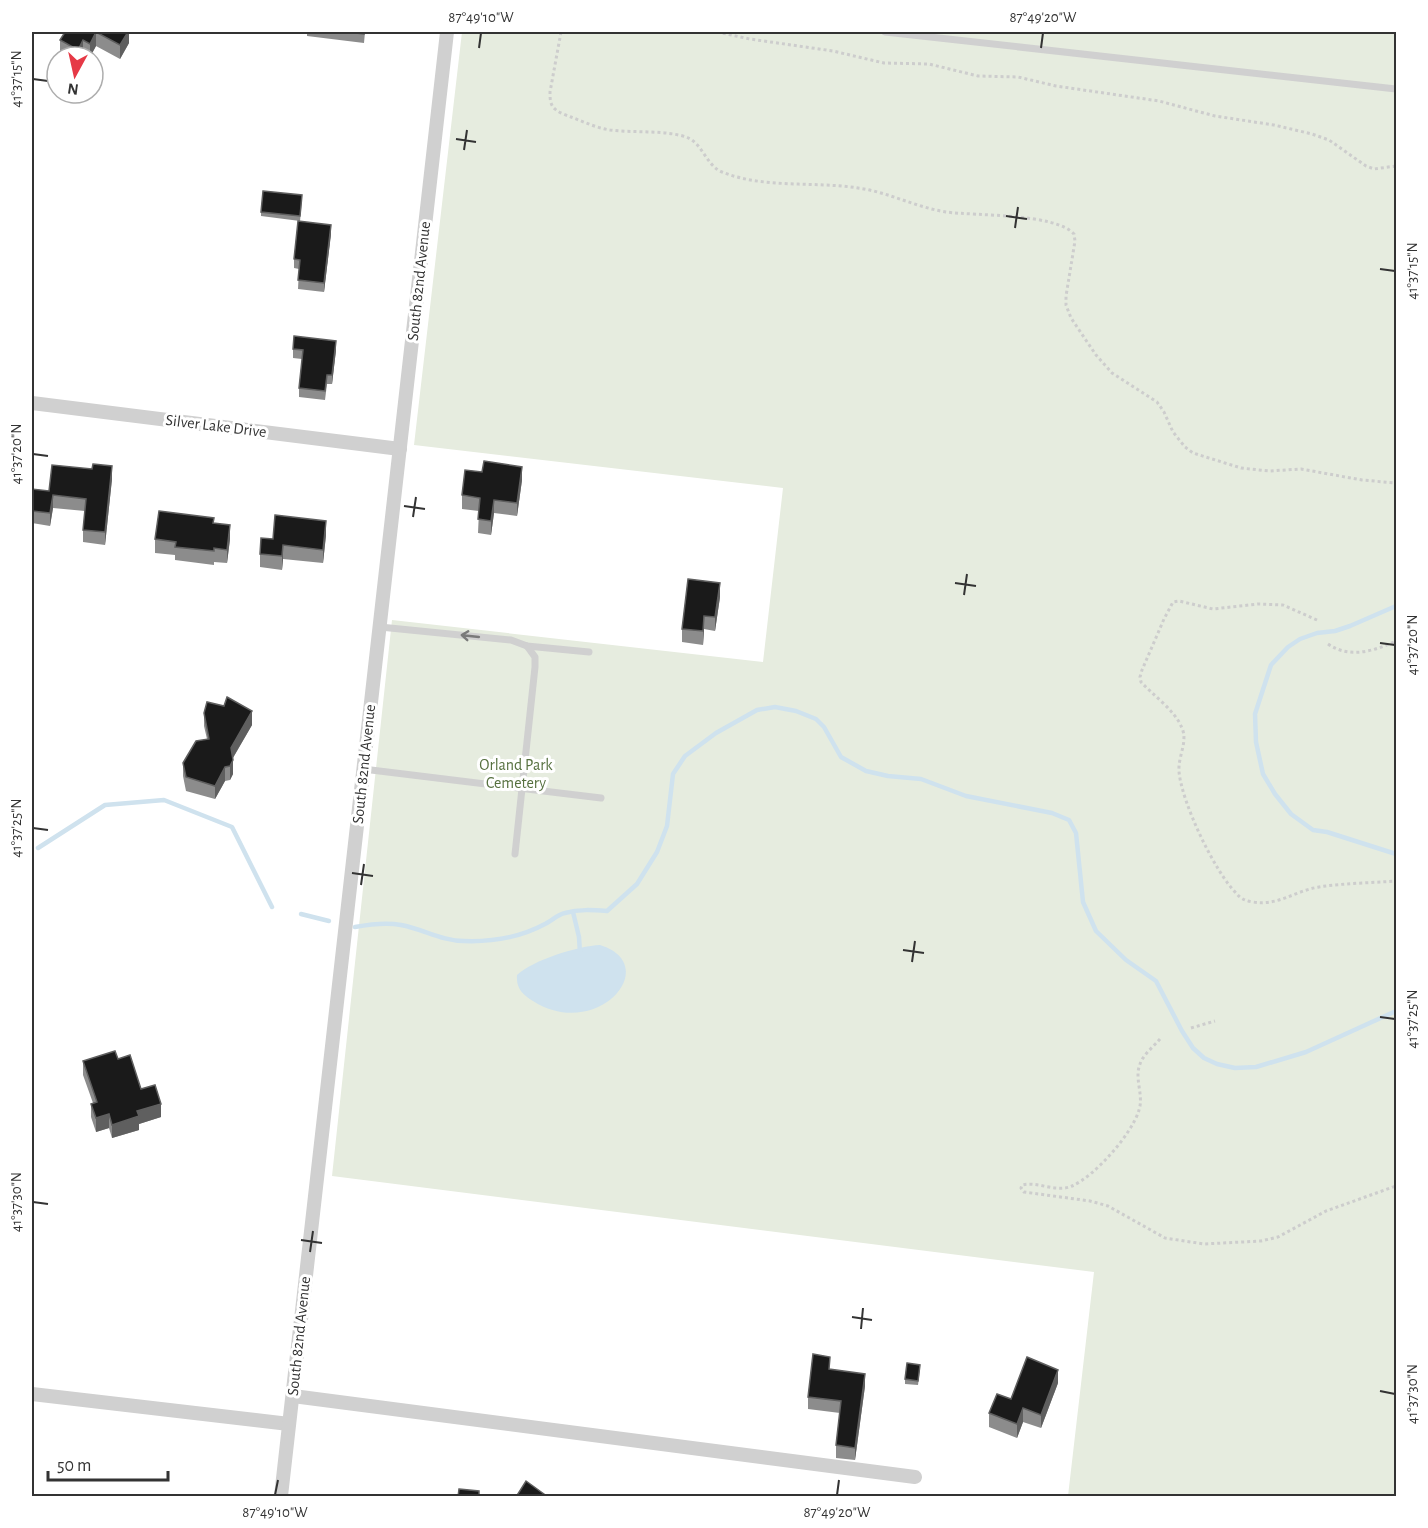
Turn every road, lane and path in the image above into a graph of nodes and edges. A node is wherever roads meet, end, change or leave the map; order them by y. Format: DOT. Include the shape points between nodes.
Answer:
graph roads {
  1 [pos="447,32"];
  2 [pos="561,32"];
  3 [pos="717,32"];
  4 [pos="885,32"];
  5 [pos="1396,89"];
  6 [pos="1396,166"];
  7 [pos="32,404"];
  8 [pos="400,449"];
  9 [pos="1396,483"];
  10 [pos="1317,620"];
  11 [pos="380,627"];
  12 [pos="1396,641"];
  13 [pos="1328,644"];
  14 [pos="527,646"];
  15 [pos="589,652"];
  16 [pos="363,769"];
  17 [pos="522,788"];
  18 [pos="601,798"];
  19 [pos="515,854"];
  20 [pos="1396,881"];
  21 [pos="1215,1021"];
  22 [pos="1191,1028"];
  23 [pos="1160,1039"];
  24 [pos="1396,1186"];
  25 [pos="32,1394"];
  26 [pos="292,1396"];
  27 [pos="289,1424"];
  28 [pos="915,1477"];
  29 [pos="281,1497"];
  1 -- 8 [label="street, South 82nd Avenue"];
  2 -- 9 [label="path" via="550,92 555,110 611,130 687,136 716,169 731,175 859,188 946,212 1064,226 1074,234 1075,241 1066,305 1077,330 1112,373 1156,402 1173,432 1192,453 1241,468 1301,469"];
  3 -- 6 [label="path" via="885,63 929,64 978,76 1029,78 1056,86 1159,101 1329,140 1374,169"];
  4 -- 5 [label="lane"];
  7 -- 8 [label="street, Silver Lake Drive"];
  8 -- 11 [label="street, South 82nd Avenue"];
  10 -- 20 [label="path" via="1283,605 1213,609 1173,602 1142,670 1141,682 1181,725 1184,738 1179,768 1183,792 1220,872 1237,895 1265,903 1318,887"];
  14 -- 11 [label="lane, one-way" via="511,640"];
  11 -- 16 [label="street, South 82nd Avenue"];
  12 -- 13 [label="path" via="1352,653"];
  14 -- 15 [label="lane"];
  14 -- 17 [label="lane" via="535,657 535,667"];
  16 -- 17 [label="lane"];
  16 -- 26 [label="street, South 82nd Avenue"];
  17 -- 18 [label="lane"];
  17 -- 19 [label="lane"];
  21 -- 22 [label="path"];
  23 -- 24 [label="path" via="1139,1065 1141,1100 1136,1119 1108,1156 1074,1186 1057,1188 1029,1183 1022,1185 1024,1192 1108,1206 1165,1238 1204,1244 1278,1237 1326,1211"];
  25 -- 27 [label="street"];
  26 -- 27 [label="street, South 82nd Avenue"];
  26 -- 28 [label="street"];
  27 -- 29 [label="street, South 82nd Avenue"];
}
